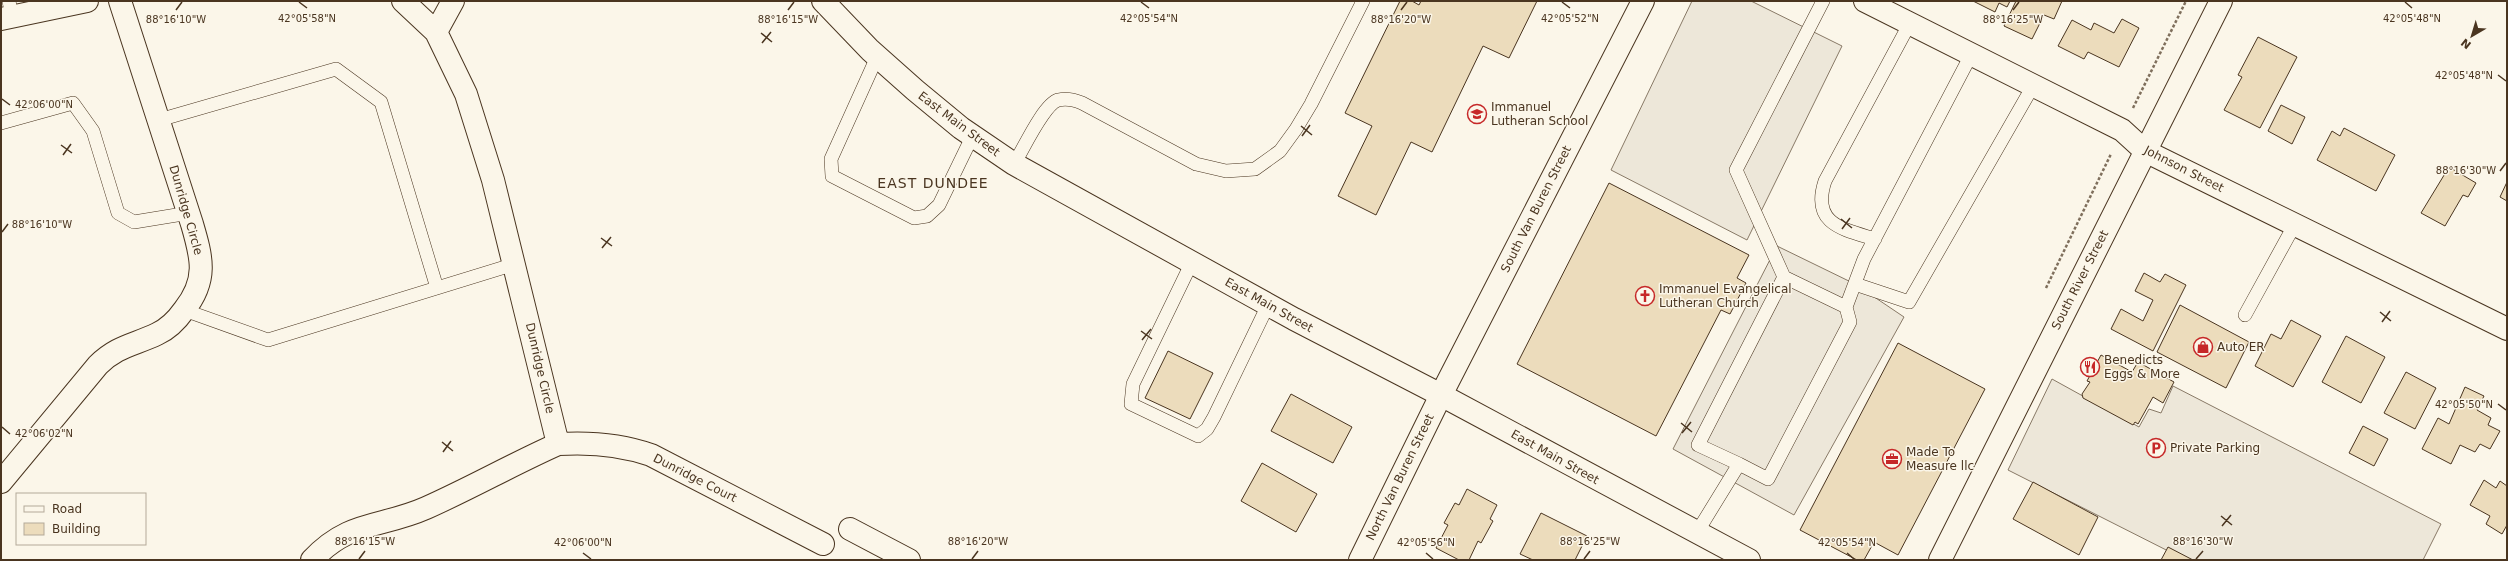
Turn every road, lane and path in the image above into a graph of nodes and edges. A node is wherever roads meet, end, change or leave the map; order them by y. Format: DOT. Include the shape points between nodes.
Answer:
graph roads {
  1 [pos="87,1"];
  2 [pos="120,1"];
  3 [pos="403,1"];
  4 [pos="453,1"];
  5 [pos="823,1"];
  6 [pos="1363,1"];
  7 [pos="1643,1"];
  8 [pos="1824,1"];
  9 [pos="1865,1"];
  10 [pos="2221,1"];
  11 [pos="7,12"];
  12 [pos="1910,23"];
  13 [pos="436,32"];
  14 [pos="1971,55"];
  15 [pos="877,57"];
  16 [pos="2032,86"];
  17 [pos="159,120"];
  18 [pos="1,123"];
  19 [pos="972,136"];
  20 [pos="2145,151"];
  21 [pos="1014,164"];
  22 [pos="189,213"];
  23 [pos="2295,224"];
  24 [pos="1875,239"];
  25 [pos="1192,262"];
  26 [pos="514,264"];
  27 [pos="1784,277"];
  28 [pos="1855,284"];
  29 [pos="437,288"];
  30 [pos="1268,305"];
  31 [pos="1846,307"];
  32 [pos="184,310"];
  33 [pos="2245,315"];
  34 [pos="2507,329"];
  35 [pos="1441,395"];
  36 [pos="558,444"];
  37 [pos="1739,464"];
  38 [pos="1,482"];
  39 [pos="850,529"];
  40 [pos="1696,534"];
  41 [pos="822,544"];
  42 [pos="312,560"];
  43 [pos="908,560"];
  44 [pos="1360,560"];
  45 [pos="1749,560"];
  46 [pos="1940,560"];
  1 -- 11 [label="street"];
  2 -- 17 [label="street, Dunridge Circle"];
  3 -- 13 [label="street, Dunridge Circle"];
  4 -- 13 [label="street"];
  5 -- 15 [label="street, East Main Street"];
  6 -- 21 [label="lane" via="1296,129 1280,151 1255,169 1226,171 1196,164 1082,103 1068,100 1059,100 1047,110"];
  7 -- 35 [label="street, South Van Buren Street"];
  8 -- 27 [label="lane" via="1736,170"];
  9 -- 12 [label="street, Johnson Street"];
  10 -- 20 [label="street, South River Street"];
  12 -- 14 [label="street, Johnson Street"];
  12 -- 24 [label="lane" via="1825,181 1820,197 1823,210 1830,221 1843,229"];
  13 -- 26 [label="street, Dunridge Circle" via="466,94 491,173"];
  14 -- 16 [label="street, Johnson Street"];
  14 -- 24 [label="lane"];
  15 -- 19 [label="street, East Main Street"];
  15 -- 19 [label="lane" via="830,159 832,176 914,218 926,216 939,205"];
  16 -- 20 [label="street, Johnson Street" via="2122,130"];
  16 -- 28 [label="lane" via="1909,302"];
  17 -- 22 [label="street, Dunridge Circle"];
  17 -- 29 [label="lane" via="336,70 381,102"];
  18 -- 22 [label="lane" via="72,103 92,131 118,213 134,222"];
  19 -- 21 [label="street, East Main Street"];
  20 -- 23 [label="street, Johnson Street"];
  20 -- 46 [label="street, South River Street"];
  21 -- 25 [label="street, East Main Street"];
  22 -- 32 [label="street, Dunridge Circle" via="198,246 202,276 197,291"];
  23 -- 33 [label="lane"];
  23 -- 34 [label="street, Johnson Street"];
  24 -- 28 [label="lane"];
  25 -- 30 [label="street, East Main Street"];
  25 -- 30 [label="lane" via="1133,384 1131,404 1198,436 1207,429 1214,417"];
  26 -- 29 [label="lane"];
  26 -- 36 [label="street, Dunridge Circle"];
  27 -- 31 [label="lane"];
  27 -- 37 [label="lane" via="1698,445"];
  28 -- 31 [label="lane"];
  29 -- 32 [label="lane" via="268,340"];
  30 -- 35 [label="street, East Main Street"];
  31 -- 37 [label="lane" via="1850,322 1768,478"];
  32 -- 38 [label="street, Dunridge Circle" via="163,330 106,356"];
  35 -- 40 [label="street, East Main Street"];
  35 -- 44 [label="street, North Van Buren Street"];
  36 -- 41 [label="street, Dunridge Court" via="606,444 651,455"];
  36 -- 42 [label="street" via="416,512 346,532 327,545"];
  37 -- 40 [label="lane"];
  39 -- 43 [label="street"];
  40 -- 45 [label="street, East Main Street"];
}
